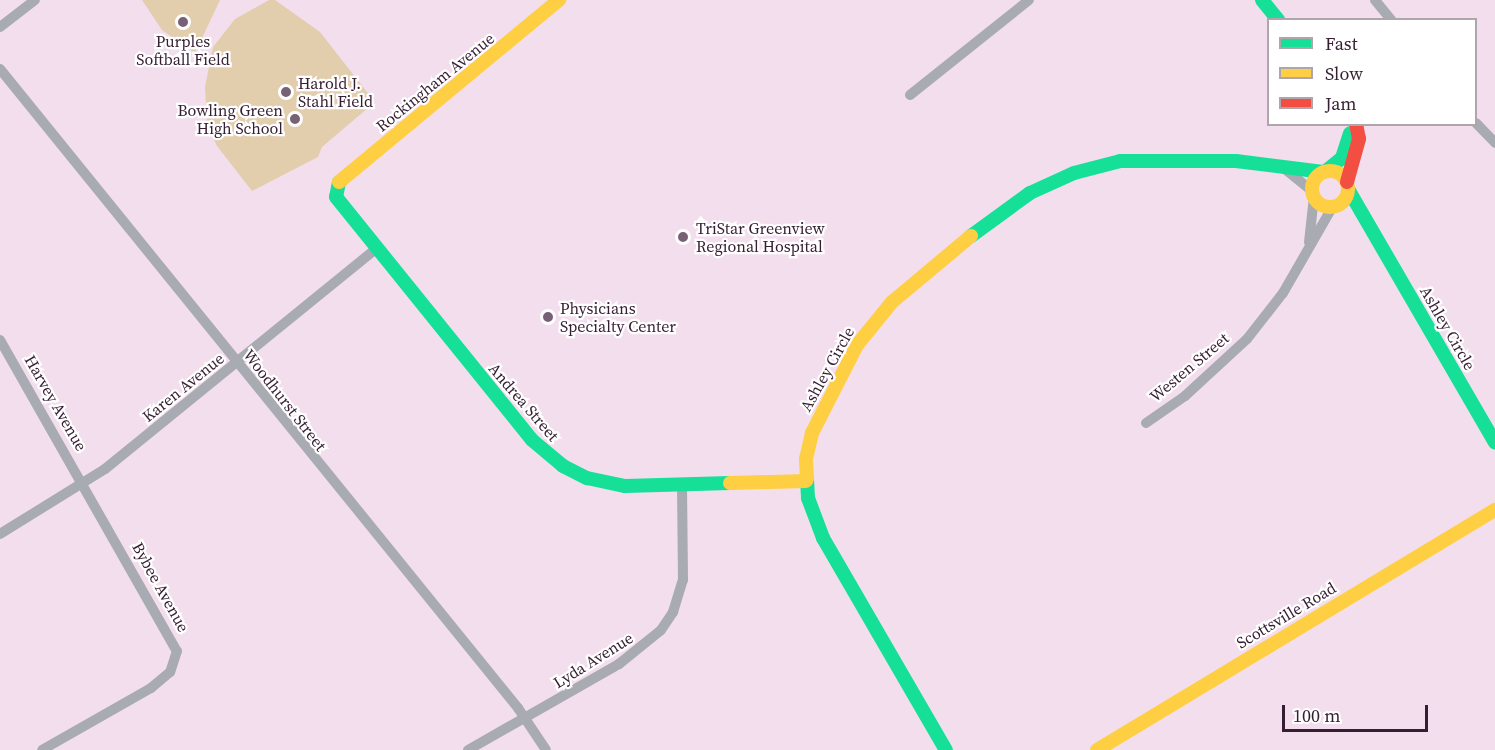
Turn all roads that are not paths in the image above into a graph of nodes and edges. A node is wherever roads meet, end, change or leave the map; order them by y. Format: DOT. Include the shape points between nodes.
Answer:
graph roads {
  1 [pos="35,0"];
  2 [pos="558,0"];
  3 [pos="1029,0"];
  4 [pos="1262,0"];
  5 [pos="1375,0"];
  6 [pos="1276,18"];
  7 [pos="1389,18"];
  8 [pos="0,27"];
  9 [pos="0,69"];
  10 [pos="910,95"];
  11 [pos="1477,124"];
  12 [pos="1351,126"];
  13 [pos="1356,126"];
  14 [pos="1495,143"];
  15 [pos="1282,167"];
  16 [pos="1324,171"];
  17 [pos="1348,186"];
  18 [pos="334,189"];
  19 [pos="1313,194"];
  20 [pos="1334,206"];
  21 [pos="1372,230"];
  22 [pos="1309,242"];
  23 [pos="376,249"];
  24 [pos="0,340"];
  25 [pos="236,363"];
  26 [pos="1146,423"];
  27 [pos="1495,442"];
  28 [pos="806,481"];
  29 [pos="84,483"];
  30 [pos="682,484"];
  31 [pos="1495,510"];
  32 [pos="0,534"];
  33 [pos="526,719"];
  34 [pos="42,750"];
  35 [pos="468,750"];
  36 [pos="546,750"];
  37 [pos="946,750"];
  38 [pos="1096,750"];
  1 -- 8 [label="street"];
  2 -- 18 [label="street, Rockingham Avenue"];
  3 -- 10 [label="street"];
  4 -- 6 [label="street"];
  5 -- 7 [label="street"];
  9 -- 25 [label="street, Woodhurst Street"];
  11 -- 14 [label="street"];
  12 -- 16 [label="street" via="1347,149"];
  13 -- 17 [label="street" via="1359,138"];
  15 -- 16 [label="street, Ashley Circle"];
  15 -- 19 [label="street"];
  15 -- 28 [label="street, Ashley Circle" via="1236,161 1133,159 1082,170 1030,193 927,270 870,326 844,366 812,433"];
  16 -- 17 [label="street" via="1341,174"];
  16 -- 19 [label="street" via="1314,180"];
  17 -- 20 [label="street" via="1343,201"];
  17 -- 21 [label="street, Ashley Circle"];
  18 -- 23 [label="street, Andrea Street"];
  19 -- 20 [label="street" via="1322,204"];
  19 -- 22 [label="street, Westen Street"];
  20 -- 21 [label="street, Ashley Circle"];
  20 -- 22 [label="street, Westen Street"];
  21 -- 27 [label="street, Ashley Circle"];
  22 -- 26 [label="street, Westen Street" via="1282,292 1247,339 1185,396"];
  23 -- 25 [label="street, Karen Avenue"];
  23 -- 30 [label="street, Andrea Street" via="532,440 552,459 575,473 612,485"];
  24 -- 29 [label="street, Harvey Avenue"];
  25 -- 29 [label="street, Karen Avenue"];
  25 -- 33 [label="street, Woodhurst Street"];
  28 -- 30 [label="street, Andrea Street"];
  28 -- 37 [label="street, Ashley Circle" via="811,512 823,538"];
  29 -- 32 [label="street, Karen Avenue"];
  29 -- 34 [label="street, Bybee Avenue" via="175,642 177,655 170,672 151,688"];
  30 -- 33 [label="street, Lyda Avenue" via="685,569 681,592 668,621 631,656"];
  31 -- 38 [label="street, Scottsville Road"];
  33 -- 35 [label="street, Lyda Avenue"];
  33 -- 36 [label="street, Woodhurst Street"];
}
